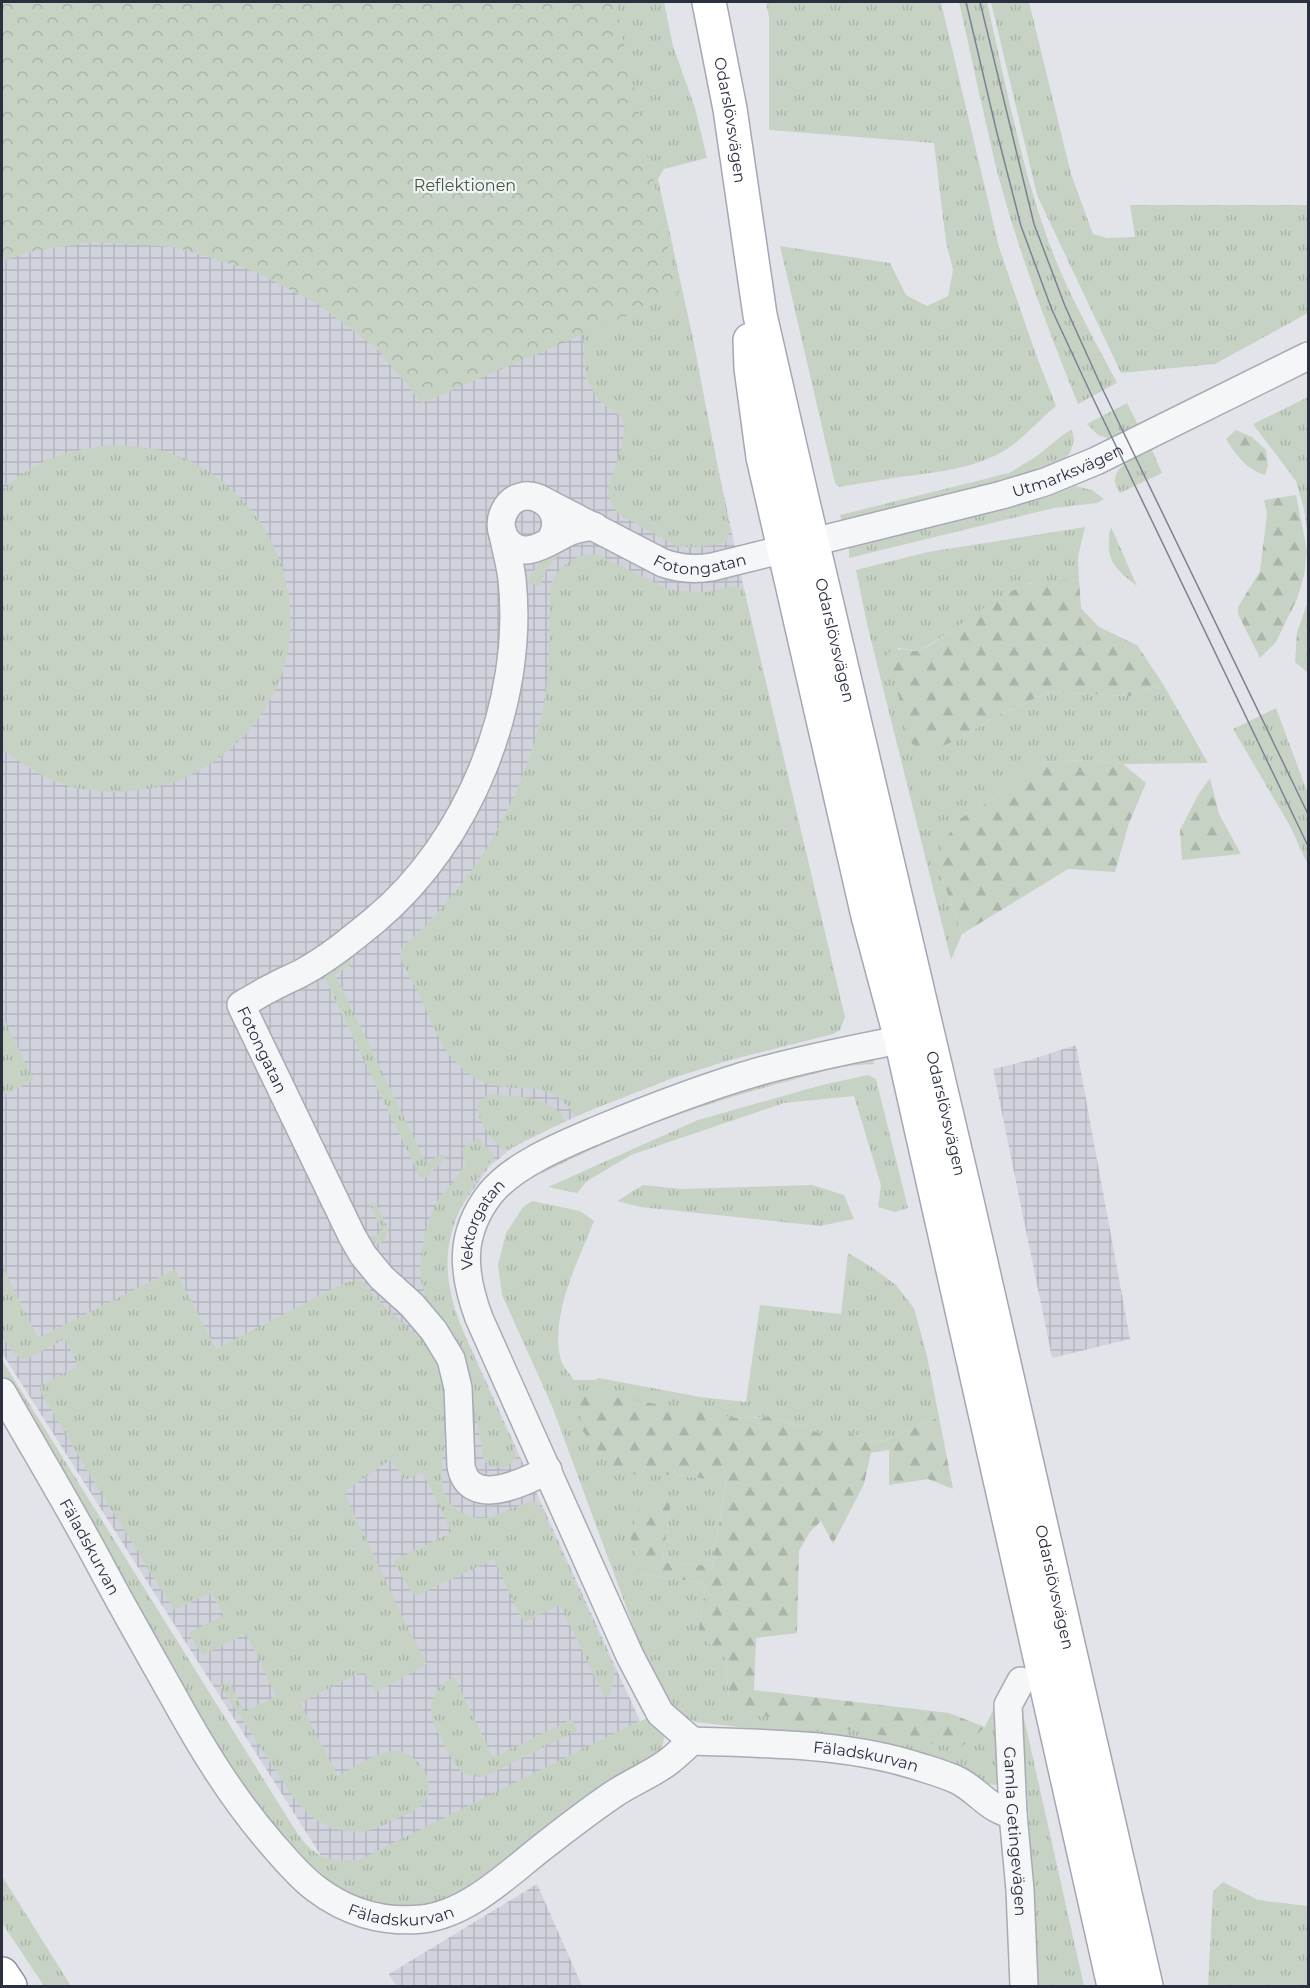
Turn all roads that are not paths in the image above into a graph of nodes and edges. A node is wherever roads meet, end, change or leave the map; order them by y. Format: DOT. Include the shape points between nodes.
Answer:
graph roads {
  1 [pos="709,2"];
  2 [pos="1308,356"];
  3 [pos="542,500"];
  4 [pos="594,526"];
  5 [pos="502,530"];
  6 [pos="544,545"];
  7 [pos="799,545"];
  8 [pos="513,592"];
  9 [pos="914,1037"];
  10 [pos="2,1392"];
  11 [pos="548,1470"];
  12 [pos="1022,1681"];
  13 [pos="692,1741"];
  14 [pos="1013,1814"];
  15 [pos="2,1974"];
  16 [pos="10,1986"];
  17 [pos="1024,1986"];
  18 [pos="1114,1986"];
  19 [pos="1146,1986"];
  1 -- 7 [label="main road, Odarslövsvägen" via="749,239 751,368 763,457"];
  2 -- 7 [label="street, Utmarksvägen" via="1045,482"];
  3 -- 4 [label="street, Fotongatan"];
  3 -- 5 [label="street, Fotongatan" via="527,496 512,502 503,514"];
  3 -- 6 [label="street, Fotongatan" via="556,522"];
  4 -- 6 [label="street, Fotongatan" via="572,531"];
  4 -- 7 [label="street, Fotongatan" via="663,563 695,570"];
  5 -- 6 [label="street, Fotongatan" via="510,544 519,549 530,551"];
  5 -- 8 [label="street, Fotongatan"];
  6 -- 8 [label="street, Fotongatan" via="522,572"];
  7 -- 9 [label="main road, Odarslövsvägen" via="868,916"];
  8 -- 11 [label="street, Fotongatan" via="513,634 498,727 473,793 459,818 413,881 377,918 305,971 241,1005 363,1255 434,1331 451,1359 458,1388 461,1466 466,1477 479,1488 496,1491"];
  9 -- 11 [label="street, Vektorgatan" via="757,1072 645,1110 546,1154 491,1192 471,1231 467,1280 479,1318"];
  9 -- 18 [label="main road, Odarslövsvägen"];
  9 -- 19 [label="main road, Odarslövsvägen"];
  10 -- 13 [label="street, Fäladskurvan" via="208,1758 257,1827 313,1887 333,1901 380,1918 424,1919 446,1913 495,1884 613,1795 667,1763"];
  11 -- 13 [label="street, Vektorgatan" via="653,1701 660,1713"];
  12 -- 14 [label="street, Gamla Getingevägen" via="1001,1702"];
  13 -- 14 [label="street, Fäladskurvan" via="794,1744 879,1756 959,1781 1002,1813"];
  14 -- 17 [label="street, Gamla Getingevägen"];
  15 -- 16 [label="main road"];
}
